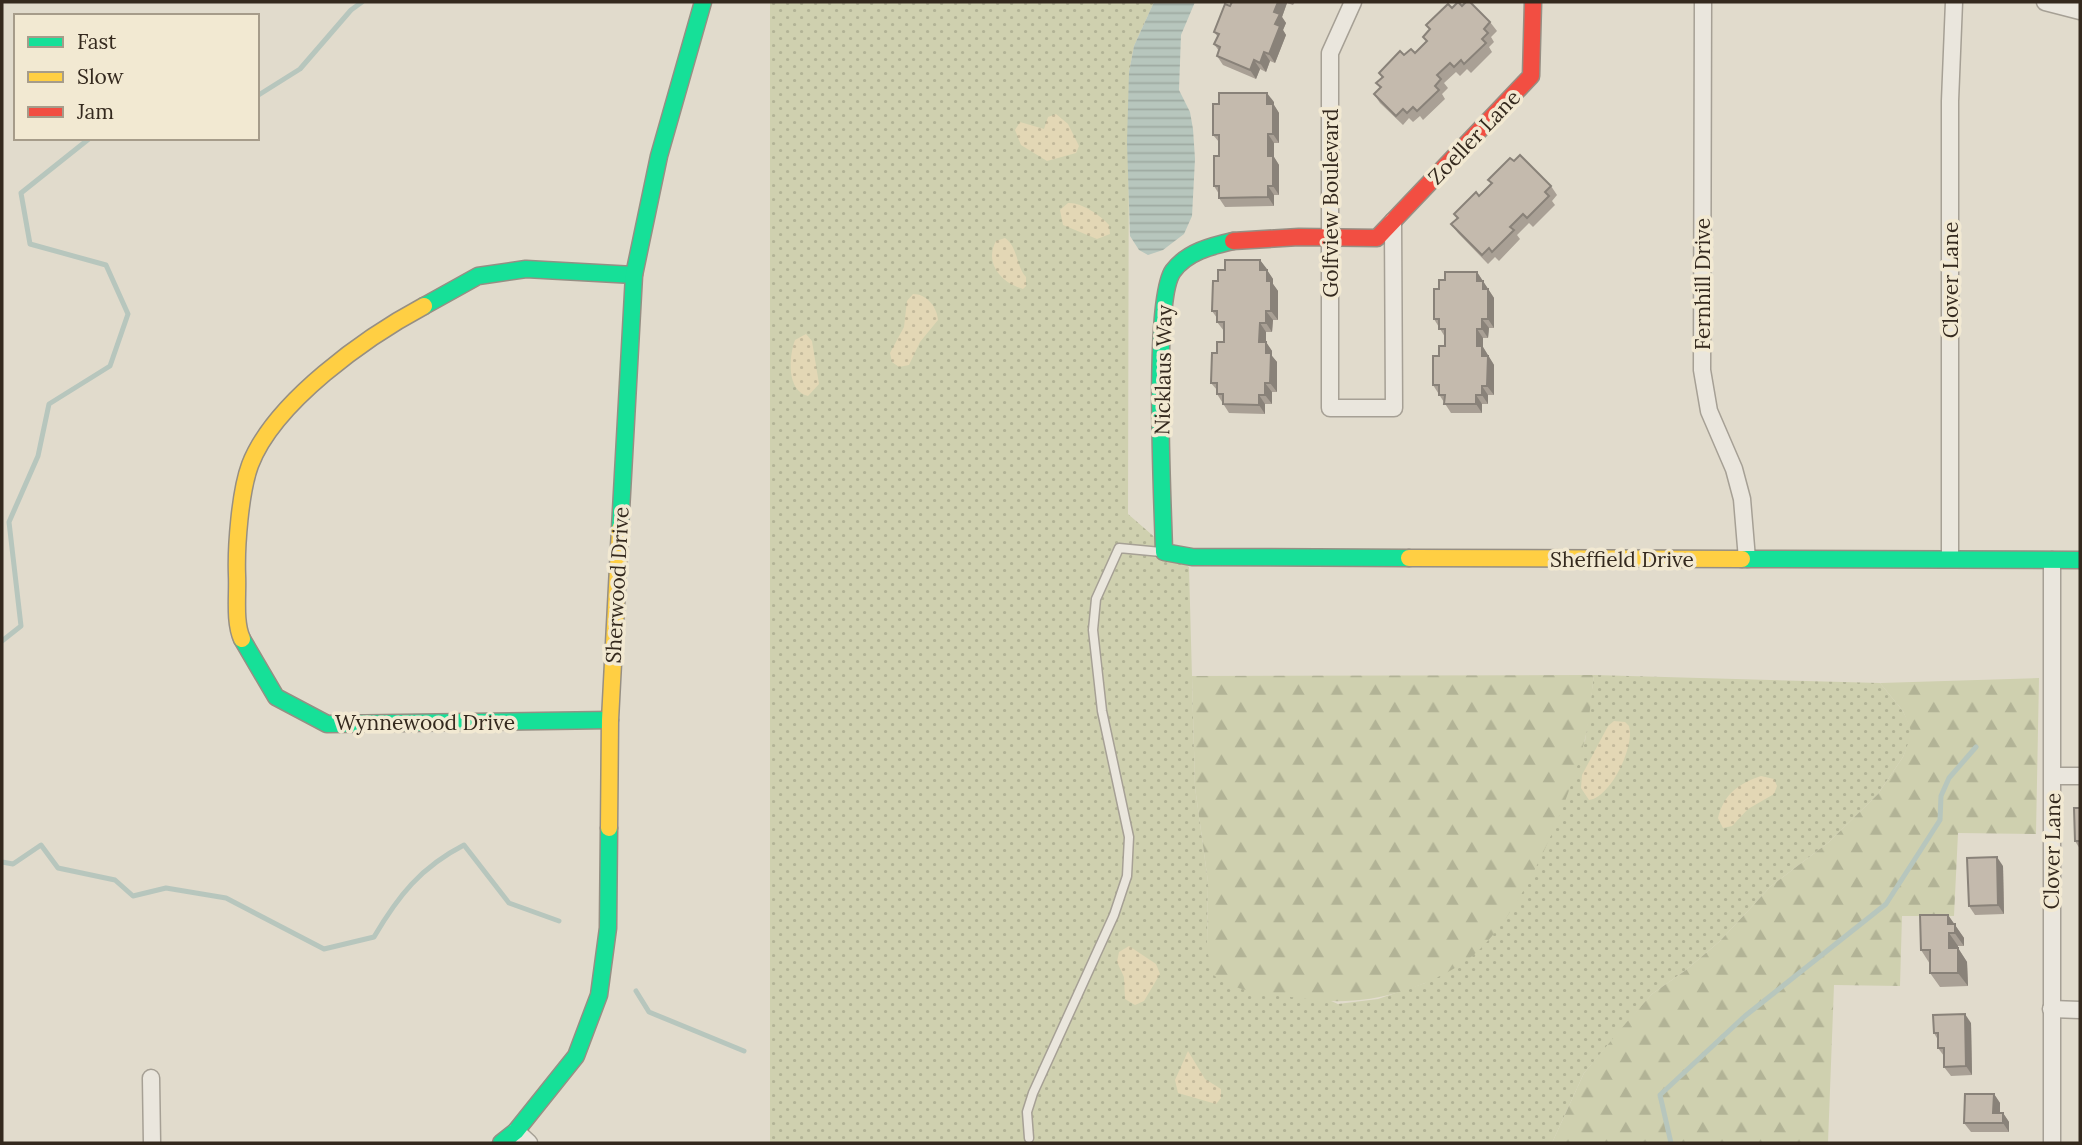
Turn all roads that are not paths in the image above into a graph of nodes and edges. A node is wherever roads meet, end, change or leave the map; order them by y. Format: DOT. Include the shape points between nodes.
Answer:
graph roads {
  1 [pos="703,2"];
  2 [pos="1353,2"];
  3 [pos="1533,2"];
  4 [pos="1703,2"];
  5 [pos="1954,2"];
  6 [pos="2045,2"];
  7 [pos="2080,10"];
  8 [pos="1393,221"];
  9 [pos="1329,239"];
  10 [pos="634,275"];
  11 [pos="1164,552"];
  12 [pos="1747,559"];
  13 [pos="1950,559"];
  14 [pos="2052,559"];
  15 [pos="2080,559"];
  16 [pos="610,720"];
  17 [pos="2053,776"];
  18 [pos="2080,776"];
  19 [pos="2050,1009"];
  20 [pos="2080,1010"];
  21 [pos="151,1078"];
  22 [pos="516,1131"];
  23 [pos="1029,1138"];
  24 [pos="152,1143"];
  25 [pos="500,1143"];
  26 [pos="529,1143"];
  27 [pos="2052,1143"];
  1 -- 10 [label="street, Sherwood Drive" via="659,156"];
  2 -- 9 [label="street, Golfview Boulevard" via="1330,53"];
  3 -- 8 [label="street, Zoeller Lane" via="1531,76"];
  4 -- 12 [label="street, Fernhill Drive" via="1702,370 1709,411 1742,499"];
  5 -- 13 [label="street, Clover Lane"];
  6 -- 7 [label="street"];
  8 -- 9 [label="street, Zoeller Lane" via="1377,238"];
  8 -- 9 [label="street, Golfview Boulevard" via="1394,408 1329,408"];
  9 -- 11 [label="street, Nicklaus Way" via="1237,238 1203,248 1174,269 1164,295 1161,327"];
  10 -- 16 [label="street, Sherwood Drive"];
  10 -- 16 [label="street, Wynnewood Drive" via="526,269 478,276 388,325 344,356 281,415 250,464 236,548 240,635 276,696 327,724"];
  11 -- 12 [label="street, Sheffield Drive" via="1192,557"];
  11 -- 23 [label="lane" via="1119,548 1096,599 1097,679 1129,837 1129,865 1114,915 1033,1093 1027,1112"];
  12 -- 13 [label="street, Sheffield Drive"];
  13 -- 14 [label="street, Sheffield Drive"];
  14 -- 15 [label="street, Sheffield Drive"];
  14 -- 17 [label="street, Clover Lane"];
  16 -- 22 [label="street, Sherwood Drive" via="608,928 599,995 576,1056"];
  17 -- 18 [label="street"];
  17 -- 19 [label="street, Clover Lane"];
  19 -- 20 [label="street"];
  19 -- 27 [label="street, Clover Lane"];
  21 -- 24 [label="street"];
  22 -- 25 [label="street, Sherwood Drive"];
  22 -- 26 [label="street"];
}
